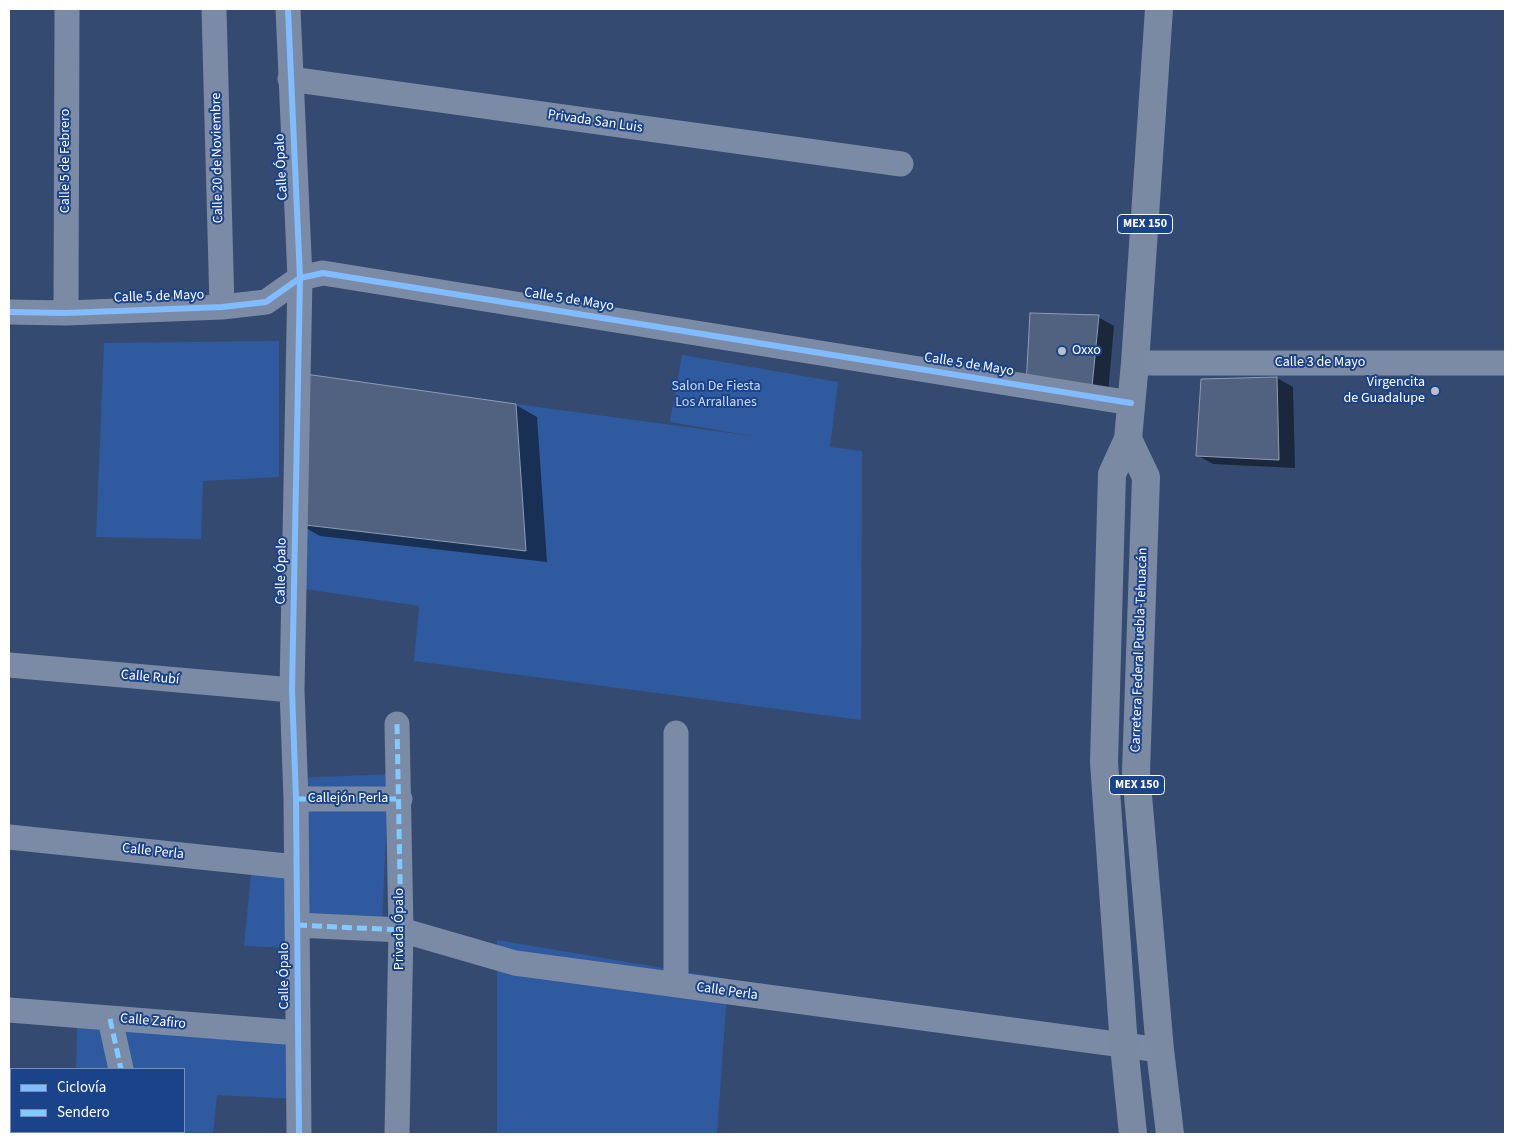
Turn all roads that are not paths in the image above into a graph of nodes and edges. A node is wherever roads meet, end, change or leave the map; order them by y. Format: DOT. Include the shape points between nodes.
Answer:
graph roads {
  1 [pos="67,9"];
  2 [pos="214,9"];
  3 [pos="288,9"];
  4 [pos="1159,9"];
  5 [pos="290,79"];
  6 [pos="900,164"];
  7 [pos="300,278"];
  8 [pos="222,307"];
  9 [pos="9,312"];
  10 [pos="66,313"];
  11 [pos="1136,363"];
  12 [pos="1505,363"];
  13 [pos="1131,403"];
  14 [pos="1128,439"];
  15 [pos="9,665"];
  16 [pos="292,690"];
  17 [pos="397,724"];
  18 [pos="676,733"];
  19 [pos="296,799"];
  20 [pos="400,799"];
  21 [pos="9,837"];
  22 [pos="296,866"];
  23 [pos="297,925"];
  24 [pos="401,930"];
  25 [pos="676,985"];
  26 [pos="9,1010"];
  27 [pos="110,1018"];
  28 [pos="298,1034"];
  29 [pos="1124,1046"];
  30 [pos="1160,1050"];
  31 [pos="121,1068"];
  32 [pos="299,1134"];
  33 [pos="397,1134"];
  34 [pos="1133,1134"];
  35 [pos="1170,1134"];
  1 -- 10 [label="street, Calle 5 de Febrero"];
  2 -- 8 [label="street, Calle 20 de Noviembre"];
  3 -- 5 [label="street, Calle Ópalo"];
  4 -- 11 [label="main road, MEX 150"];
  5 -- 6 [label="street, Privada San Luis"];
  5 -- 7 [label="street, Calle Ópalo"];
  7 -- 8 [label="street, Calle 5 de Mayo" via="266,302"];
  7 -- 13 [label="street, Calle 5 de Mayo" via="323,273"];
  7 -- 16 [label="street, Calle Ópalo"];
  8 -- 10 [label="street, Calle 5 de Mayo"];
  9 -- 10 [label="street, Calle 5 de Mayo"];
  11 -- 12 [label="street, Calle 3 de Mayo"];
  11 -- 13 [label="main road, MEX 150"];
  13 -- 14 [label="main road, MEX 150"];
  14 -- 29 [label="main road, MEX 150" via="1112,474 1104,762"];
  14 -- 30 [label="main road, Carretera Federal Puebla-Tehuacán / MEX 150" via="1146,477 1136,772"];
  15 -- 16 [label="street, Calle Rubí"];
  16 -- 19 [label="street, Calle Ópalo"];
  17 -- 20 [label="street, Privada Ópalo"];
  18 -- 25 [label="street"];
  19 -- 20 [label="street, Callejón Perla"];
  19 -- 22 [label="street, Calle Ópalo"];
  20 -- 24 [label="street, Privada Ópalo"];
  21 -- 22 [label="street, Calle Perla"];
  22 -- 23 [label="street, Calle Ópalo"];
  23 -- 24 [label="street, Calle Perla"];
  23 -- 28 [label="street, Calle Ópalo"];
  24 -- 25 [label="street, Calle Perla" via="515,963"];
  24 -- 33 [label="street, Privada Ópalo"];
  25 -- 29 [label="street, Calle Perla"];
  26 -- 27 [label="street, Calle Zafiro"];
  27 -- 28 [label="street, Calle Zafiro"];
  27 -- 31 [label="street"];
  28 -- 32 [label="street, Calle Ópalo"];
  29 -- 30 [label="street, Calle Perla"];
  29 -- 34 [label="main road, MEX 150"];
  30 -- 35 [label="main road, Carretera Federal Puebla-Tehuacán / MEX 150"];
}
